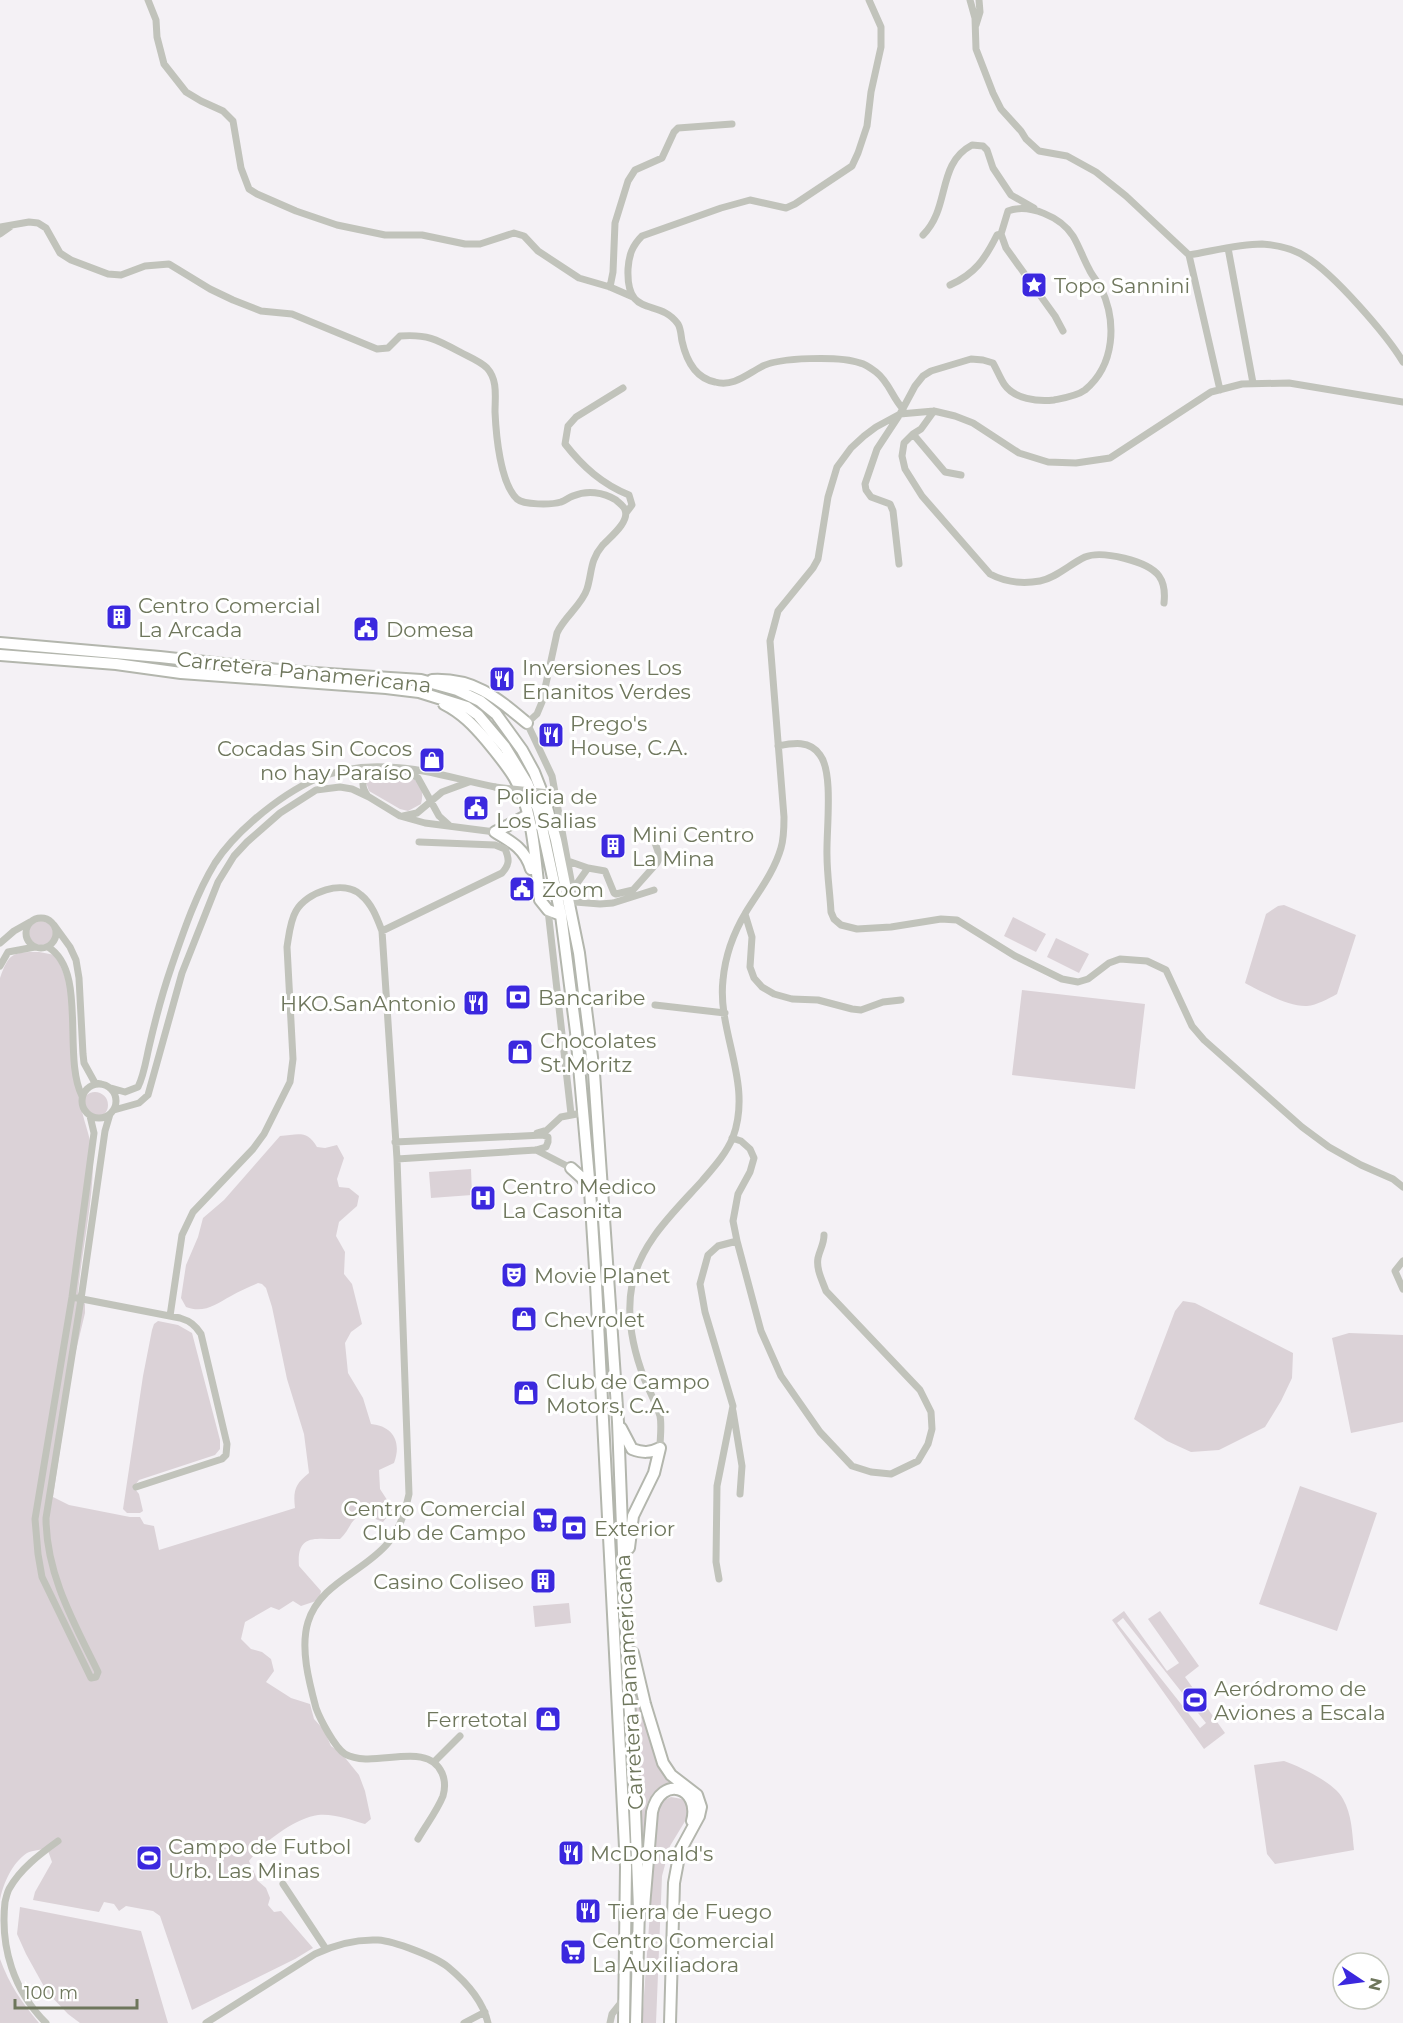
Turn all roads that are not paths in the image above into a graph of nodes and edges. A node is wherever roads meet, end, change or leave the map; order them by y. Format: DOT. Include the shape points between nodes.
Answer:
graph roads {
  1 [pos="148,0"];
  2 [pos="868,0"];
  3 [pos="970,0"];
  4 [pos="979,0"];
  5 [pos="975,28"];
  6 [pos="732,124"];
  7 [pos="1044,214"];
  8 [pos="0,227"];
  9 [pos="10,227"];
  10 [pos="0,234"];
  11 [pos="1000,234"];
  12 [pos="923,235"];
  13 [pos="1228,248"];
  14 [pos="1189,255"];
  15 [pos="950,285"];
  16 [pos="609,287"];
  17 [pos="634,298"];
  18 [pos="1063,331"];
  19 [pos="1403,362"];
  20 [pos="1253,383"];
  21 [pos="623,388"];
  22 [pos="1220,390"];
  23 [pos="1403,402"];
  24 [pos="934,411"];
  25 [pos="901,412"];
  26 [pos="913,434"];
  27 [pos="961,475"];
  28 [pos="626,513"];
  29 [pos="899,564"];
  30 [pos="1164,603"];
  31 [pos="0,643"];
  32 [pos="0,655"];
  33 [pos="421,680"];
  34 [pos="419,692"];
  35 [pos="527,723"];
  36 [pos="778,746"];
  37 [pos="387,766"];
  38 [pos="402,768"];
  39 [pos="469,782"];
  40 [pos="553,794"];
  41 [pos="369,797"];
  42 [pos="432,801"];
  43 [pos="528,815"];
  44 [pos="400,816"];
  45 [pos="449,825"];
  46 [pos="495,832"];
  47 [pos="653,837"];
  48 [pos="419,842"];
  49 [pos="568,861"];
  50 [pos="588,868"];
  51 [pos="573,889"];
  52 [pos="654,891"];
  53 [pos="540,900"];
  54 [pos="575,902"];
  55 [pos="548,910"];
  56 [pos="745,914"];
  57 [pos="561,915"];
  58 [pos="35,920"];
  59 [pos="54,925"];
  60 [pos="382,931"];
  61 [pos="0,943"];
  62 [pos="34,947"];
  63 [pos="48,947"];
  64 [pos="579,953"];
  65 [pos="0,966"];
  66 [pos="901,1000"];
  67 [pos="655,1005"];
  68 [pos="725,1013"];
  69 [pos="101,1084"];
  70 [pos="111,1088"];
  71 [pos="82,1096"];
  72 [pos="112,1112"];
  73 [pos="577,1113"];
  74 [pos="90,1116"];
  75 [pos="531,1135"];
  76 [pos="476,1138"];
  77 [pos="732,1138"];
  78 [pos="395,1142"];
  79 [pos="536,1150"];
  80 [pos="479,1153"];
  81 [pos="397,1159"];
  82 [pos="571,1168"];
  83 [pos="88,1172"];
  84 [pos="99,1173"];
  85 [pos="1403,1187"];
  86 [pos="590,1190"];
  87 [pos="824,1234"];
  88 [pos="737,1241"];
  89 [pos="1403,1261"];
  90 [pos="1403,1289"];
  91 [pos="72,1298"];
  92 [pos="81,1299"];
  93 [pos="170,1316"];
  94 [pos="733,1406"];
  95 [pos="618,1422"];
  96 [pos="660,1448"];
  97 [pos="43,1468"];
  98 [pos="54,1470"];
  99 [pos="136,1486"];
  100 [pos="740,1494"];
  101 [pos="719,1579"];
  102 [pos="625,1595"];
  103 [pos="460,1736"];
  104 [pos="434,1762"];
  105 [pos="686,1838"];
  106 [pos="418,1839"];
  107 [pos="58,1841"];
  108 [pos="283,1884"];
  109 [pos="326,1949"];
  110 [pos="638,1987"];
  111 [pos="625,1997"];
  112 [pos="485,2012"];
  113 [pos="46,2023"];
  114 [pos="206,2023"];
  115 [pos="464,2023"];
  116 [pos="488,2023"];
  117 [pos="610,2023"];
  118 [pos="616,2023"];
  119 [pos="624,2023"];
  120 [pos="636,2023"];
  121 [pos="670,2023"];
  1 -- 16 [label="street" via="164,64 186,92 223,111 233,121 241,168 249,189 257,194 337,225 385,235 422,235 480,244 514,232 579,278"];
  2 -- 17 [label="street" via="880,27 881,47 867,126 852,166 786,208 750,200 642,236 633,245 629,261 628,285"];
  3 -- 5 [label="street"];
  4 -- 5 [label="street" via="980,20"];
  5 -- 14 [label="street" via="976,49 993,93 1001,109 1032,146 1078,160 1096,172"];
  6 -- 16 [label="street" via="678,128 662,158 635,170 615,223"];
  7 -- 11 [label="street" via="1016,208 1008,211"];
  7 -- 12 [label="street" via="1011,195 993,168 987,150 972,145 949,170 940,210"];
  7 -- 25 [label="street" via="1072,234 1101,288 1112,337 1104,368 1084,391 1066,398 1029,399 1004,384 993,363 971,359 923,376"];
  8 -- 9 [label="street"];
  9 -- 10 [label="street"];
  9 -- 28 [label="street" via="38,223 46,228 60,253 108,274 121,275 145,266 169,264 233,300 261,311 292,314 377,349 388,348 400,336 421,335 439,341 488,369 494,380 501,462 512,493 519,501 561,502 583,492 598,493 614,499 625,507"];
  11 -- 15 [label="street" via="966,278"];
  11 -- 18 [label="street"];
  13 -- 14 [label="street"];
  13 -- 19 [label="street" via="1263,244 1304,255 1353,301"];
  13 -- 20 [label="street"];
  14 -- 22 [label="street"];
  16 -- 17 [label="street"];
  17 -- 25 [label="street" via="642,305 669,314 679,326 688,360 714,382 736,381 776,360 860,363 889,386"];
  20 -- 22 [label="street"];
  20 -- 23 [label="street" via="1289,382"];
  21 -- 28 [label="street" via="576,417 568,426 565,444 586,469 629,495 632,505"];
  22 -- 24 [label="street" via="1211,392 1110,458 1076,463 1048,462 1019,453 973,423"];
  24 -- 25 [label="street"];
  24 -- 26 [label="street"];
  25 -- 29 [label="street" via="877,449 866,484 871,496 885,501 893,511"];
  25 -- 36 [label="street" via="864,436 837,467 818,559 778,611 770,657"];
  26 -- 27 [label="street" via="945,472"];
  26 -- 30 [label="street" via="904,443 905,469 915,487 990,574 1014,582 1043,581 1087,556 1105,555 1151,567 1161,577"];
  28 -- 35 [label="street" via="593,561 580,602 561,623 542,702"];
  31 -- 33 [label="main road, Carretera Panamericana"];
  32 -- 34 [label="main road, Carretera Panamericana"];
  33 -- 35 [label="main road" via="463,682 485,690"];
  33 -- 64 [label="main road, Carretera Panamericana" via="480,701 496,714 522,750 548,810"];
  34 -- 43 [label="main road" via="471,722 515,779"];
  34 -- 57 [label="main road, Carretera Panamericana" via="467,707 478,715 517,765 538,809"];
  35 -- 40 [label="street" via="545,760"];
  36 -- 56 [label="street" via="784,817 781,848 769,877"];
  36 -- 85 [label="street" via="804,743 820,754 824,762 831,912 841,925 856,929 957,920 1015,956 1062,979 1078,982 1120,959 1147,961 1166,970 1192,1026 1219,1054 1329,1147"];
  37 -- 38 [label="street"];
  37 -- 41 [label="street" via="363,778"];
  37 -- 70 [label="street" via="353,768 312,780 273,804 225,848 207,877 171,969 138,1087 125,1092"];
  38 -- 39 [label="street" via="441,773"];
  38 -- 42 [label="street" via="418,778"];
  39 -- 40 [label="street, bridge"];
  39 -- 42 [label="street" via="442,792"];
  40 -- 49 [label="street"];
  41 -- 44 [label="street"];
  41 -- 72 [label="street" via="340,787 316,790 280,813 234,856 211,897 182,973 148,1095"];
  42 -- 44 [label="street" via="417,813"];
  42 -- 45 [label="street"];
  43 -- 46 [label="main road"];
  43 -- 53 [label="main road"];
  44 -- 45 [label="street"];
  45 -- 46 [label="street"];
  46 -- 53 [label="main road" via="518,846 528,859"];
  47 -- 50 [label="street" via="660,857 633,890 616,894 605,871"];
  48 -- 60 [label="street" via="495,845 505,849 508,867"];
  49 -- 50 [label="street"];
  49 -- 51 [label="street"];
  50 -- 51 [label="street"];
  51 -- 54 [label="street"];
  52 -- 54 [label="street" via="613,903"];
  53 -- 55 [label="main road"];
  54 -- 64 [label="main road"];
  55 -- 57 [label="main road"];
  55 -- 73 [label="street"];
  56 -- 66 [label="street" via="752,937 750,967 762,987 774,994 861,1010"];
  56 -- 68 [label="street" via="724,971"];
  57 -- 73 [label="main road, Carretera Panamericana" via="576,1032"];
  58 -- 59 [label="street" via="47,919"];
  58 -- 61 [label="street" via="14,930"];
  58 -- 62 [label="street" via="26,934"];
  59 -- 63 [label="street" via="55,940"];
  59 -- 69 [label="street" via="76,960 84,1063 95,1083"];
  60 -- 78 [label="street"];
  60 -- 93 [label="street" via="360,893 343,888 325,889 308,897 295,911 287,947 293,1059 290,1082 254,1149 193,1212 182,1235"];
  62 -- 63 [label="street"];
  62 -- 65 [label="street" via="8,952"];
  63 -- 71 [label="street" via="66,967 70,981 74,1060"];
  64 -- 95 [label="main road, Carretera Panamericana" via="594,1073"];
  67 -- 68 [label="street"];
  68 -- 77 [label="street" via="737,1072 739,1113"];
  69 -- 70 [label="street"];
  69 -- 71 [label="street" via="87,1088"];
  70 -- 72 [label="street" via="116,1098"];
  71 -- 74 [label="street" via="83,1109"];
  72 -- 74 [label="street" via="101,1118"];
  72 -- 84 [label="street"];
  73 -- 75 [label="street" via="561,1117 547,1130"];
  73 -- 86 [label="main road, Carretera Panamericana"];
  74 -- 83 [label="street" via="94,1133"];
  75 -- 76 [label="street"];
  75 -- 79 [label="street" via="548,1137 546,1147"];
  76 -- 78 [label="street"];
  76 -- 80 [label="street" via="475,1149"];
  77 -- 88 [label="street" via="750,1149 754,1158 738,1194 733,1221"];
  77 -- 96 [label="street" via="722,1158 658,1230 642,1255 632,1285 632,1334 660,1418"];
  78 -- 81 [label="street"];
  79 -- 80 [label="street"];
  79 -- 82 [label="street"];
  80 -- 81 [label="street"];
  81 -- 104 [label="street" via="409,1494 398,1529 387,1544 334,1585 316,1605 307,1623 305,1656 317,1710 345,1754 363,1760 414,1756"];
  82 -- 86 [label="main road"];
  83 -- 84 [label="street"];
  83 -- 91 [label="street"];
  84 -- 92 [label="street"];
  86 -- 111 [label="main road, Carretera Panamericana" via="626,1867"];
  87 -- 88 [label="street" via="817,1261 826,1290 920,1390 931,1412 932,1429 918,1461 891,1474 852,1466 819,1432 781,1376 761,1331"];
  88 -- 94 [label="street" via="718,1246 708,1255 700,1284"];
  89 -- 90 [label="street" via="1395,1271"];
  91 -- 92 [label="street"];
  91 -- 97 [label="street"];
  92 -- 93 [label="street"];
  92 -- 98 [label="street"];
  93 -- 99 [label="street" via="189,1321 201,1334 227,1450 222,1459"];
  94 -- 100 [label="street" via="742,1466"];
  94 -- 101 [label="street" via="717,1486"];
  95 -- 96 [label="main road" via="632,1449 641,1453"];
  95 -- 102 [label="main road, Carretera Panamericana"];
  96 -- 102 [label="main road" via="654,1473 633,1516"];
  97 -- 98 [label="street"];
  97 -- 98 [label="street" via="35,1519 42,1577 89,1677 94,1678 98,1672 53,1574 48,1553 46,1518"];
  102 -- 105 [label="main road" via="635,1668 663,1763 671,1775 697,1795 701,1807"];
  102 -- 110 [label="main road, Carretera Panamericana" via="637,1847"];
  103 -- 104 [label="street"];
  104 -- 106 [label="street" via="442,1774 443,1796"];
  105 -- 110 [label="main road" via="693,1818 692,1799 675,1789 662,1791 652,1812"];
  105 -- 121 [label="main road" via="674,1883"];
  107 -- 113 [label="street" via="32,1860 9,1890 0,1918 1,1941 11,1975"];
  108 -- 109 [label="street"];
  109 -- 112 [label="street" via="359,1940 402,1945 446,1965 471,1990"];
  109 -- 114 [label="street"];
  110 -- 120 [label="main road, Carretera Panamericana"];
  111 -- 117 [label="street"];
  111 -- 118 [label="main road"];
  111 -- 119 [label="main road, Carretera Panamericana"];
  112 -- 115 [label="street"];
  112 -- 116 [label="street"];
}
